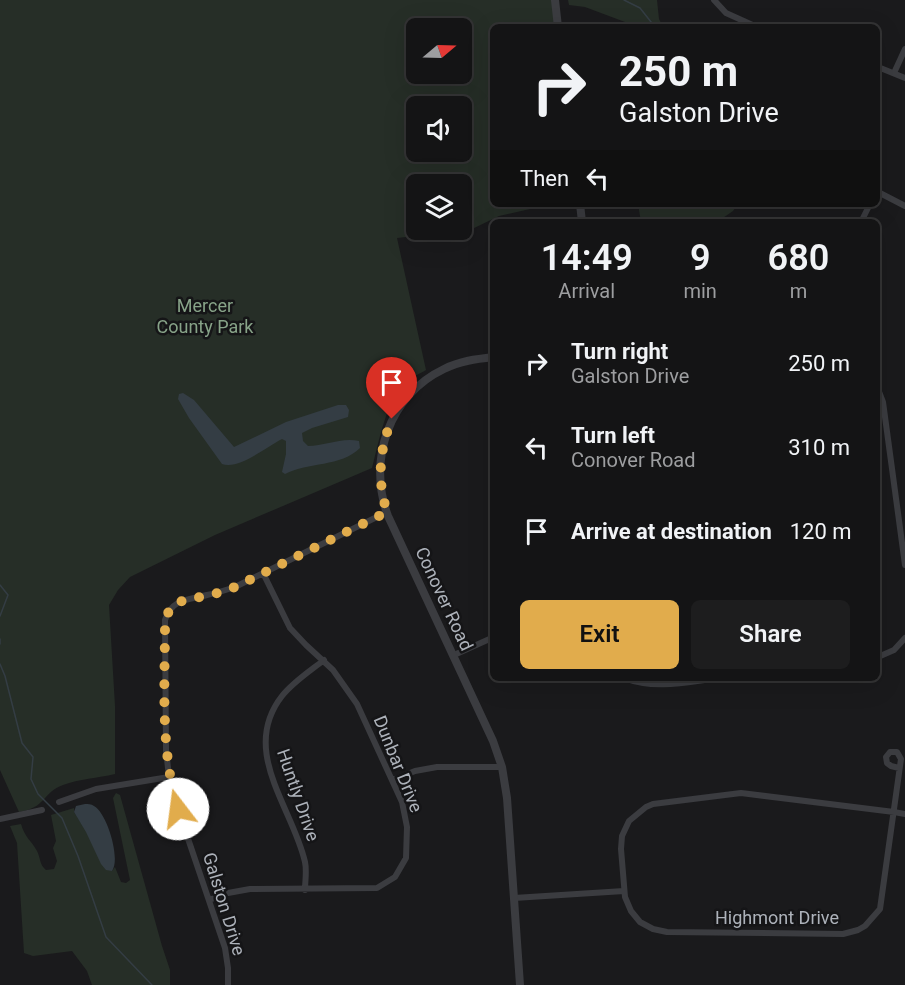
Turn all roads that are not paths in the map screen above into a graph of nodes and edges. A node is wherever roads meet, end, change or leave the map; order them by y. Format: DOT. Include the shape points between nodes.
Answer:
graph roads {
  1 [pos="555,0"];
  2 [pos="714,0"];
  3 [pos="558,24"];
  4 [pos="751,24"];
  5 [pos="905,49"];
  6 [pos="880,68"];
  7 [pos="894,73"];
  8 [pos="905,78"];
  9 [pos="880,193"];
  10 [pos="905,206"];
  11 [pos="490,357"];
  12 [pos="880,394"];
  13 [pos="387,512"];
  14 [pos="903,536"];
  15 [pos="905,565"];
  16 [pos="263,573"];
  17 [pos="905,638"];
  18 [pos="490,639"];
  19 [pos="454,655"];
  20 [pos="880,656"];
  21 [pos="324,660"];
  22 [pos="634,681"];
  23 [pos="694,681"];
  24 [pos="502,767"];
  25 [pos="899,768"];
  26 [pos="169,777"];
  27 [pos="393,780"];
  28 [pos="59,802"];
  29 [pos="42,810"];
  30 [pos="894,812"];
  31 [pos="905,814"];
  32 [pos="0,819"];
  33 [pos="305,890"];
  34 [pos="624,891"];
  35 [pos="514,898"];
  36 [pos="209,900"];
  37 [pos="228,985"];
  38 [pos="520,985"];
  1 -- 3 [label="street"];
  2 -- 4 [label="street" via="726,13"];
  5 -- 7 [label="street"];
  6 -- 7 [label="street"];
  7 -- 8 [label="street"];
  9 -- 10 [label="street"];
  11 -- 13 [label="street, Conover Road" via="467,360 439,371 415,388 398,409 387,430 380,464"];
  12 -- 14 [label="street"];
  13 -- 16 [label="street, Galston Drive"];
  13 -- 19 [label="street, Conover Road"];
  14 -- 15 [label="street"];
  16 -- 21 [label="street, Dunbar Drive" via="291,628"];
  16 -- 26 [label="street, Galston Drive" via="220,592 179,601 167,614"];
  17 -- 20 [label="street" via="894,650"];
  18 -- 19 [label="street"];
  19 -- 24 [label="street, Conover Road"];
  21 -- 27 [label="street, Dunbar Drive" via="354,698"];
  21 -- 33 [label="street, Huntly Drive" via="282,695 269,720 265,739 269,768 304,859"];
  22 -- 23 [label="street" via="662,685"];
  24 -- 27 [label="street" via="437,767"];
  24 -- 35 [label="street, Conover Road"];
  25 -- 30 [label="street, Highmont Drive"];
  26 -- 28 [label="street" via="96,789"];
  26 -- 36 [label="street, Galston Drive"];
  27 -- 33 [label="street, Dunbar Drive" via="408,827 406,858 400,872 390,882 370,889"];
  29 -- 32 [label="street"];
  30 -- 31 [label="street"];
  30 -- 34 [label="street" via="741,793 654,804 634,815 625,828 621,843"];
  30 -- 34 [label="street, Highmont Drive" via="882,901 876,916 858,930 843,934 667,932 640,922"];
  33 -- 36 [label="street, Dunbar Drive" via="250,889"];
  34 -- 35 [label="street"];
  35 -- 38 [label="street, Conover Road"];
  36 -- 37 [label="street, Galston Drive" via="227,957"];
}
